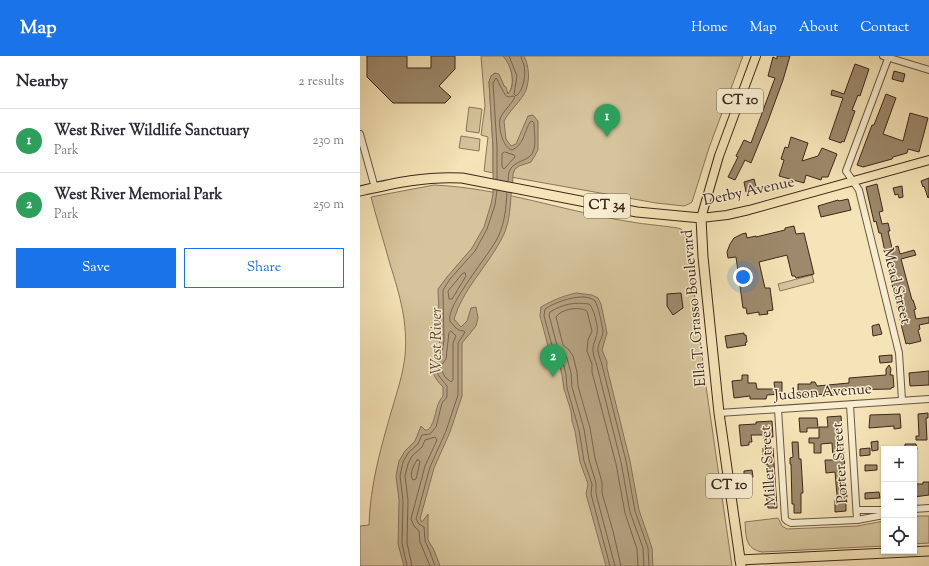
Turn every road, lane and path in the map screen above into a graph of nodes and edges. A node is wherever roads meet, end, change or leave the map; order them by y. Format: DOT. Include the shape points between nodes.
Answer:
graph roads {
  1 [pos="756,56"];
  2 [pos="887,57"];
  3 [pos="929,70"];
  4 [pos="360,134"];
  5 [pos="929,160"];
  6 [pos="853,181"];
  7 [pos="375,188"];
  8 [pos="360,191"];
  9 [pos="701,218"];
  10 [pos="929,399"];
  11 [pos="902,400"];
  12 [pos="850,405"];
  13 [pos="778,409"];
  14 [pos="719,413"];
  15 [pos="929,508"];
  16 [pos="917,509"];
  17 [pos="857,510"];
  18 [pos="881,510"];
  19 [pos="881,516"];
  20 [pos="857,520"];
  21 [pos="929,551"];
  22 [pos="740,563"];
  1 -- 9 [label="main road, Ella T. Grasso Boulevard / CT 10" via="719,156"];
  2 -- 3 [label="street"];
  2 -- 6 [label="street, Mead Street" via="846,171"];
  4 -- 7 [label="street"];
  5 -- 6 [label="main road, Derby Avenue"];
  6 -- 9 [label="main road, Derby Avenue" via="749,210"];
  6 -- 11 [label="street, Mead Street" via="859,190 899,353"];
  7 -- 8 [label="highway, Derby Avenue / CT 34"];
  7 -- 9 [label="highway, Derby Avenue / CT 34" via="440,176 462,178 637,212"];
  9 -- 14 [label="highway, Ella T. Grasso Boulevard / CT 10"];
  10 -- 11 [label="street, Judson Avenue"];
  11 -- 12 [label="street, Judson Avenue"];
  12 -- 13 [label="street, Judson Avenue"];
  12 -- 17 [label="street, Porter Street"];
  13 -- 14 [label="street, Judson Avenue"];
  13 -- 20 [label="street, Miller Street" via="785,519 791,523"];
  14 -- 22 [label="highway, Ella T. Grasso Boulevard / CT 10"];
  15 -- 16 [label="street"];
  17 -- 18 [label="street"];
  17 -- 20 [label="street, Porter Street"];
  19 -- 20 [label="street"];
  21 -- 22 [label="highway"];
}
